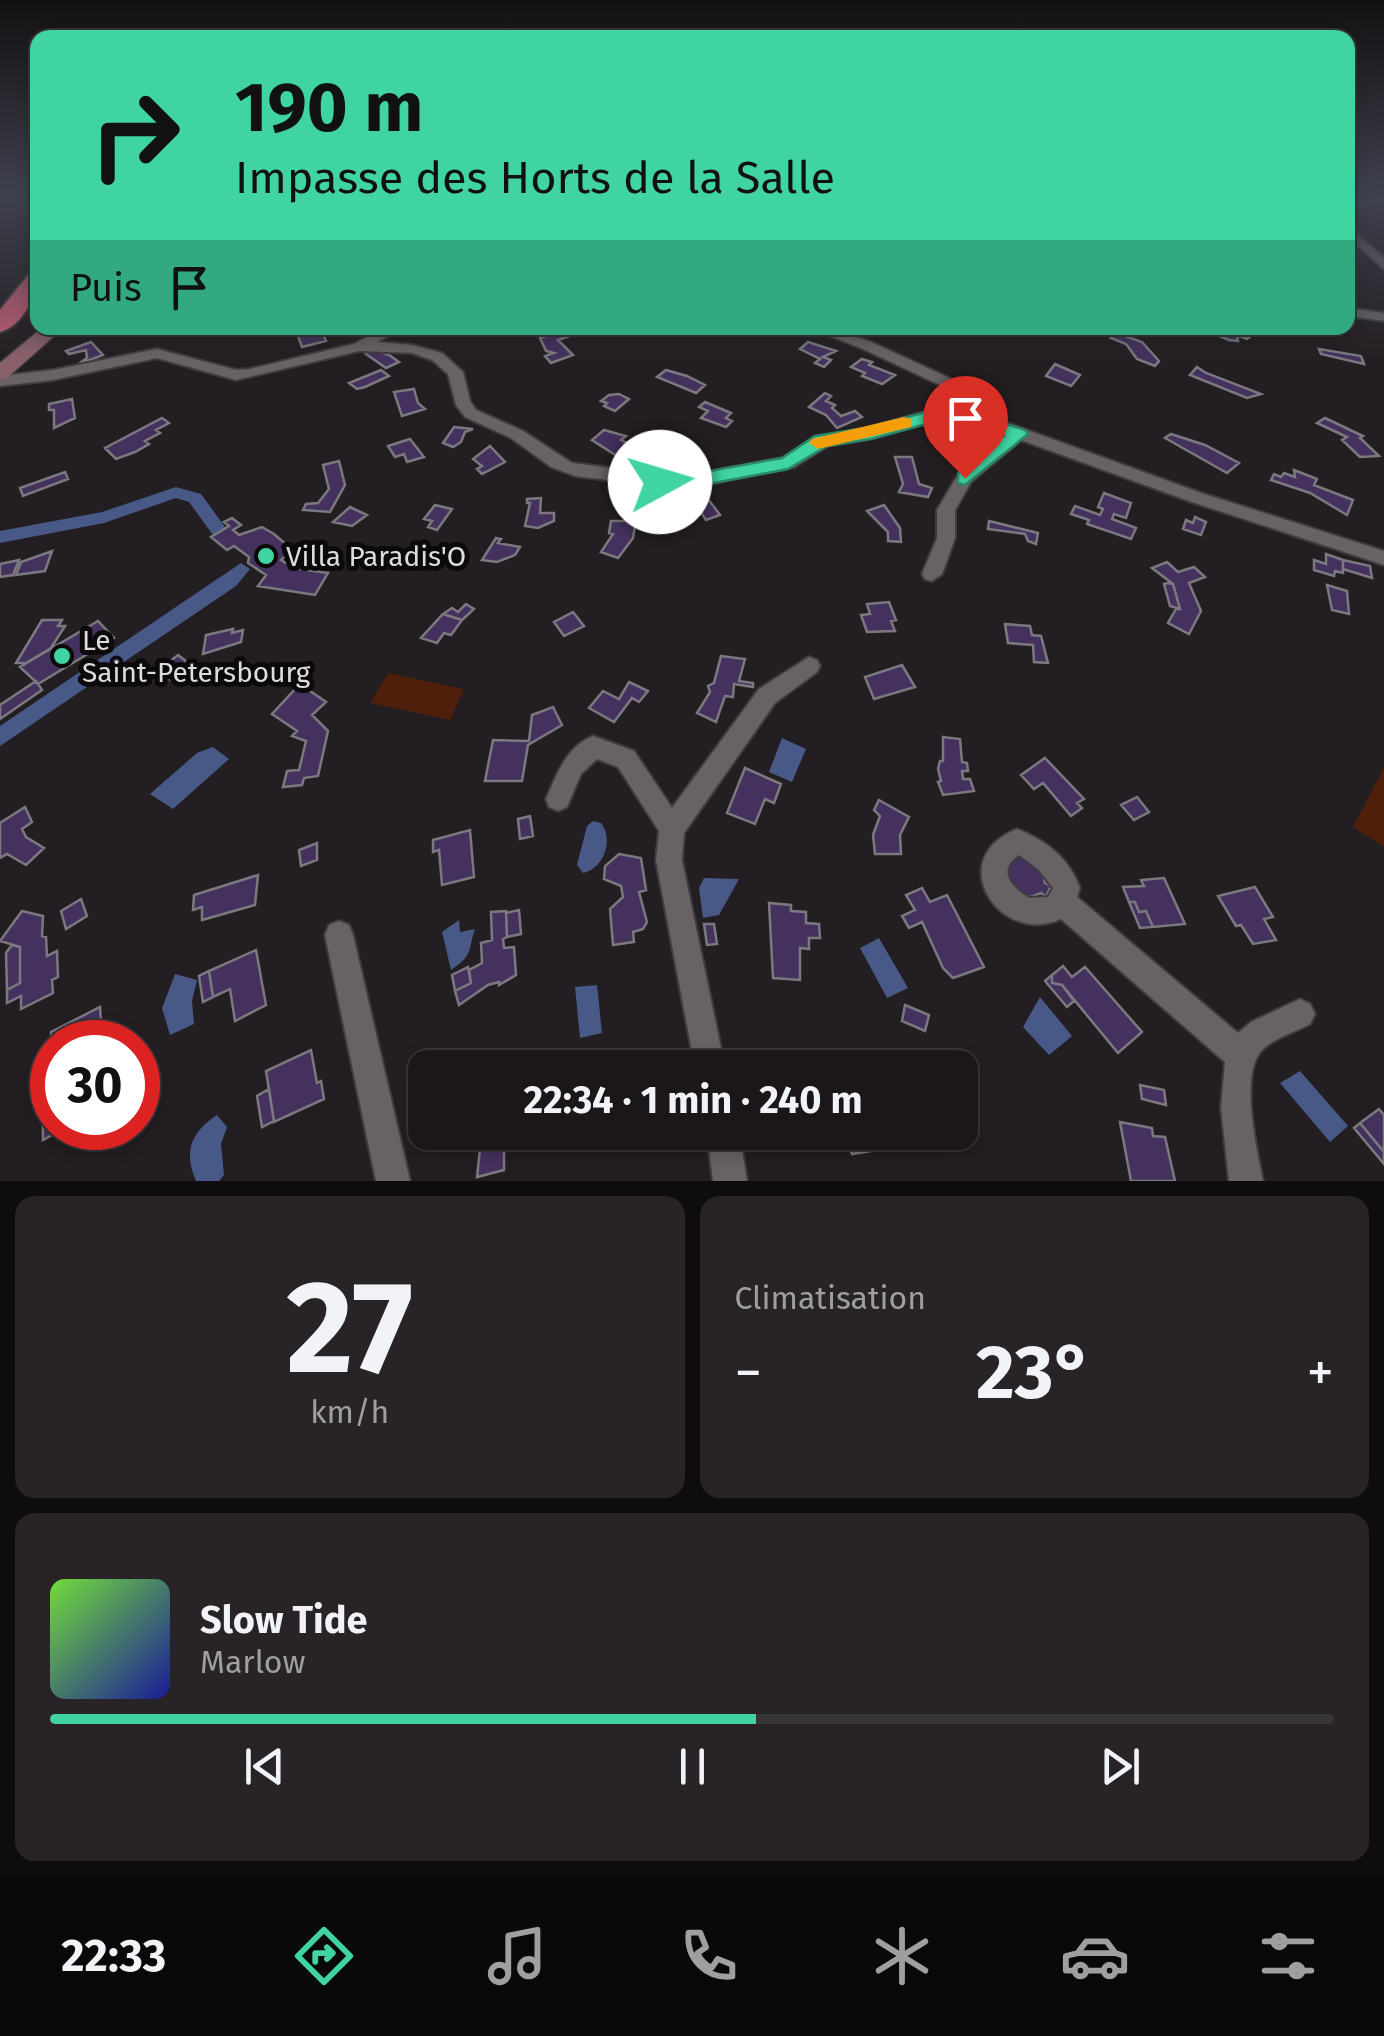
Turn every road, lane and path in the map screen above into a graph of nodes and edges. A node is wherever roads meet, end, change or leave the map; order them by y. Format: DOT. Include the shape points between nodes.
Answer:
graph roads {
  1 [pos="1367,251"];
  2 [pos="1355,255"];
  3 [pos="1371,256"];
  4 [pos="1384,265"];
  5 [pos="30,294"];
  6 [pos="30,295"];
  7 [pos="30,297"];
  8 [pos="1355,313"];
  9 [pos="1384,316"];
  10 [pos="0,317"];
  11 [pos="0,325"];
  12 [pos="45,335"];
  13 [pos="381,335"];
  14 [pos="837,335"];
  15 [pos="0,341"];
  16 [pos="360,346"];
  17 [pos="2,380"];
  18 [pos="972,416"];
  19 [pos="1018,434"];
  20 [pos="1384,558"];
  21 [pos="932,574"];
  22 [pos="809,666"];
  23 [pos="558,800"];
  24 [pos="672,829"];
  25 [pos="1064,904"];
  26 [pos="340,935"];
  27 [pos="1300,1014"];
  28 [pos="706,1050"];
  29 [pos="1240,1055"];
  30 [pos="726,1150"];
  31 [pos="393,1181"];
  32 [pos="730,1181"];
  33 [pos="1246,1181"];
  1 -- 3 [label="street"];
  2 -- 3 [label="street"];
  3 -- 4 [label="street"];
  5 -- 10 [label="highway"];
  6 -- 11 [label="highway"];
  7 -- 15 [label="highway"];
  8 -- 9 [label="street"];
  12 -- 17 [label="main road"];
  13 -- 16 [label="street"];
  14 -- 18 [label="street" via="964,391"];
  16 -- 17 [label="street" via="250,374 157,353"];
  16 -- 18 [label="street" via="422,352 447,363 467,411 562,466 682,482 788,463 822,441 934,414"];
  18 -- 19 [label="street"];
  19 -- 20 [label="street"];
  19 -- 21 [label="street" via="965,478 946,510 946,538"];
  22 -- 24 [label="street" via="767,696"];
  23 -- 24 [label="street" via="572,767 593,747 626,759"];
  24 -- 28 [label="street" via="668,860"];
  25 -- 29 [label="street"];
  26 -- 31 [label="street"];
  27 -- 29 [label="street" via="1252,1038"];
  29 -- 33 [label="street" via="1236,1119"];
  30 -- 32 [label="street"];
}
